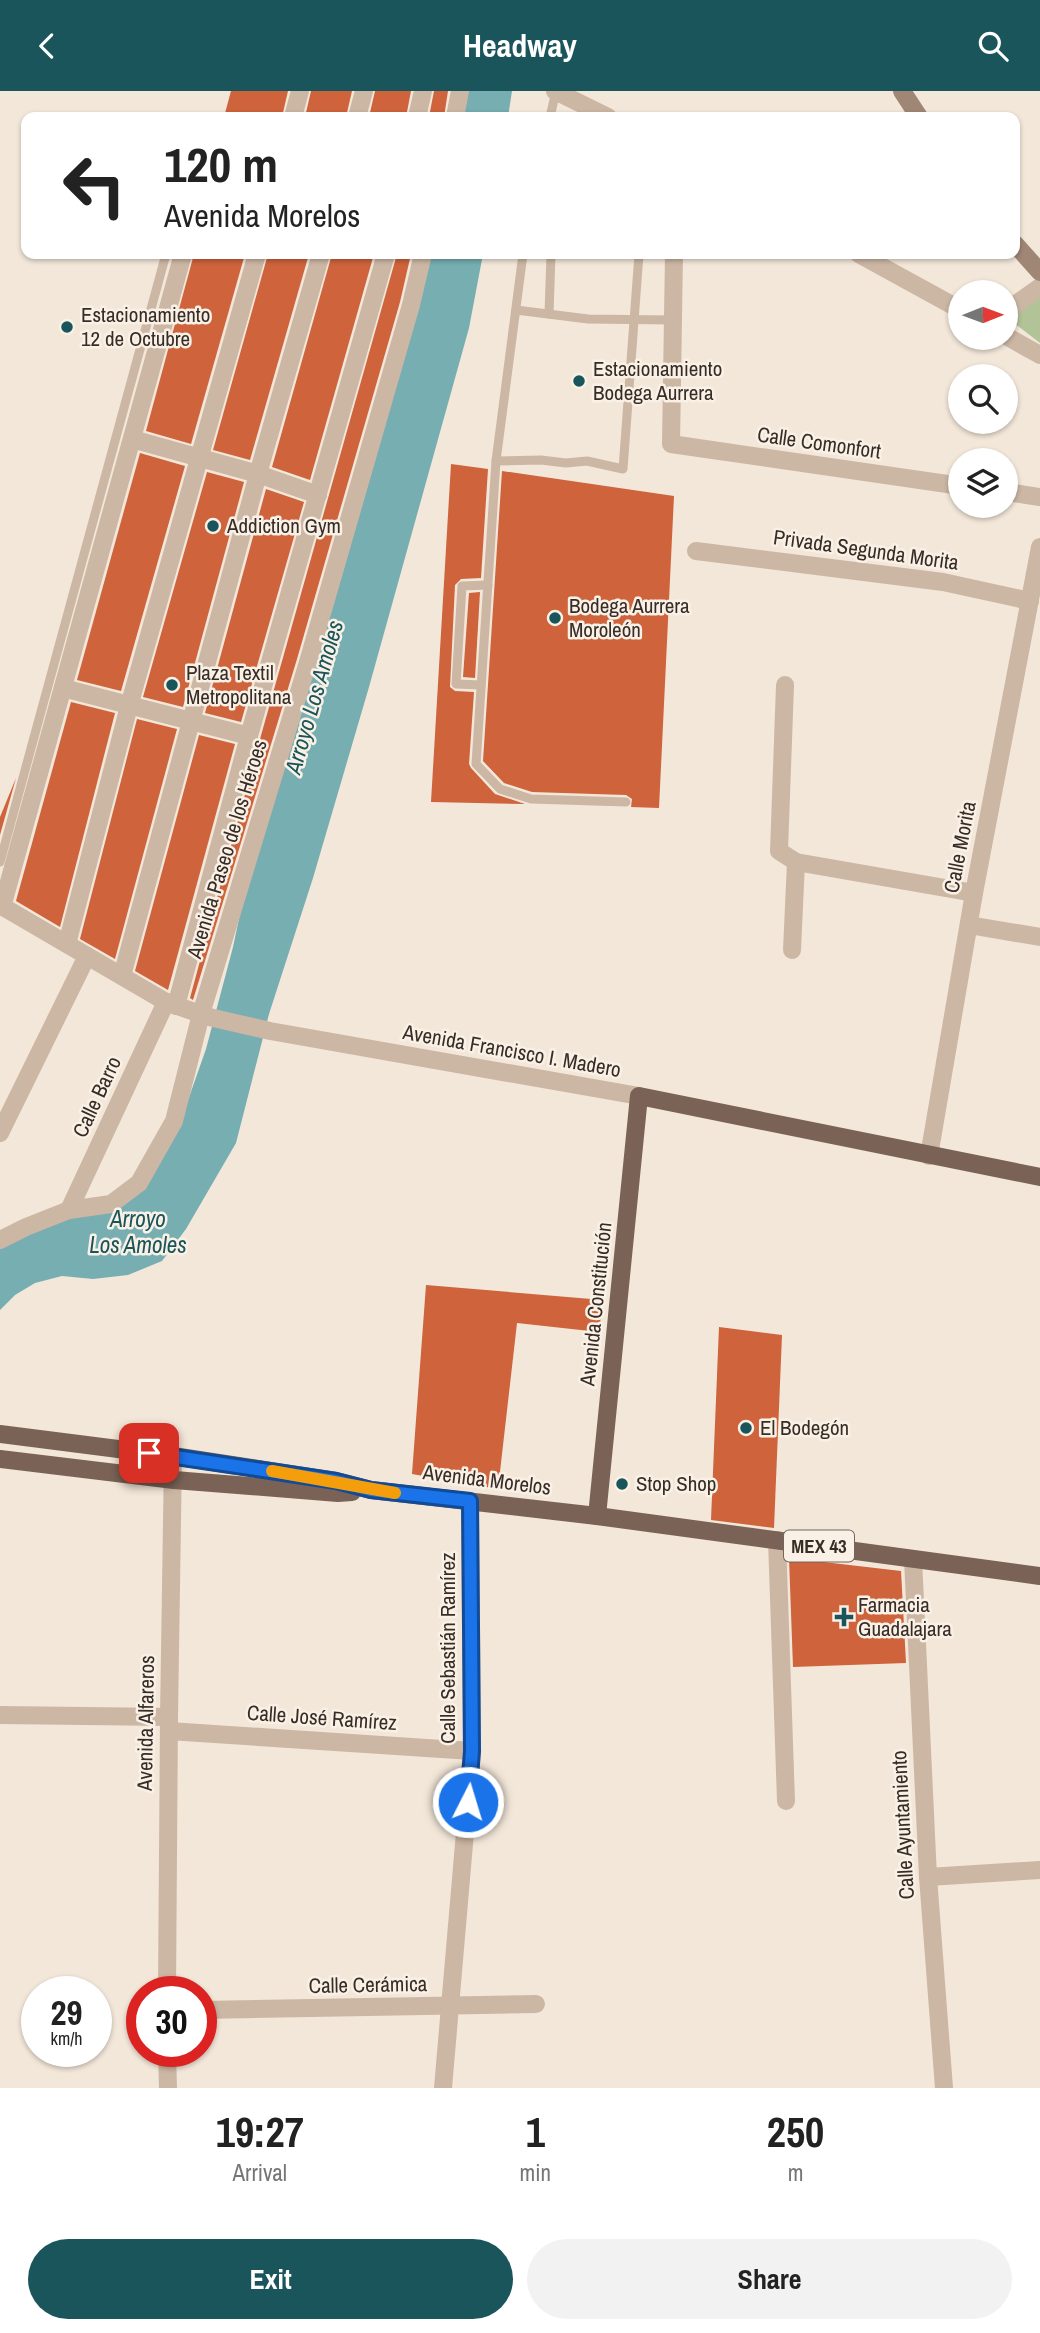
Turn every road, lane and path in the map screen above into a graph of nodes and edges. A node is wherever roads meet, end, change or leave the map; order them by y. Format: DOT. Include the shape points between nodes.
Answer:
graph roads {
  1 [pos="300,91"];
  2 [pos="364,91"];
  3 [pos="422,91"];
  4 [pos="460,91"];
  5 [pos="556,91"];
  6 [pos="902,91"];
  7 [pos="294,112"];
  8 [pos="358,112"];
  9 [pos="418,112"];
  10 [pos="456,112"];
  11 [pos="551,112"];
  12 [pos="598,112"];
  13 [pos="916,112"];
  14 [pos="1020,250"];
  15 [pos="165,259"];
  16 [pos="182,259"];
  17 [pos="256,259"];
  18 [pos="320,259"];
  19 [pos="385,259"];
  20 [pos="422,259"];
  21 [pos="522,259"];
  22 [pos="551,259"];
  23 [pos="639,259"];
  24 [pos="674,259"];
  25 [pos="868,259"];
  26 [pos="1040,272"];
  27 [pos="1040,287"];
  28 [pos="948,303"];
  29 [pos="1018,303"];
  30 [pos="516,310"];
  31 [pos="549,314"];
  32 [pos="634,319"];
  33 [pos="671,320"];
  34 [pos="1018,343"];
  35 [pos="1040,355"];
  36 [pos="132,439"];
  37 [pos="201,458"];
  38 [pos="496,461"];
  39 [pos="258,474"];
  40 [pos="948,484"];
  41 [pos="1018,494"];
  42 [pos="318,495"];
  43 [pos="1040,497"];
  44 [pos="1040,547"];
  45 [pos="696,551"];
  46 [pos="488,585"];
  47 [pos="1030,601"];
  48 [pos="481,685"];
  49 [pos="785,685"];
  50 [pos="63,688"];
  51 [pos="130,706"];
  52 [pos="192,721"];
  53 [pos="249,736"];
  54 [pos="626,802"];
  55 [pos="0,862"];
  56 [pos="796,862"];
  57 [pos="974,893"];
  58 [pos="1,906"];
  59 [pos="969,925"];
  60 [pos="1040,937"];
  61 [pos="66,944"];
  62 [pos="792,950"];
  63 [pos="88,956"];
  64 [pos="122,977"];
  65 [pos="171,1004"];
  66 [pos="205,1016"];
  67 [pos="639,1096"];
  68 [pos="0,1133"];
  69 [pos="929,1156"];
  70 [pos="1040,1177"];
  71 [pos="69,1210"];
  72 [pos="0,1240"];
  73 [pos="0,1434"];
  74 [pos="173,1456"];
  75 [pos="0,1459"];
  76 [pos="174,1480"];
  77 [pos="371,1490"];
  78 [pos="470,1501"];
  79 [pos="597,1516"];
  80 [pos="777,1540"];
  81 [pos="913,1559"];
  82 [pos="1040,1576"];
  83 [pos="0,1716"];
  84 [pos="169,1724"];
  85 [pos="472,1751"];
  86 [pos="786,1801"];
  87 [pos="1040,1870"];
  88 [pos="928,1877"];
  89 [pos="167,1976"];
  90 [pos="536,2004"];
  91 [pos="450,2006"];
  92 [pos="217,2010"];
  93 [pos="167,2067"];
  94 [pos="168,2088"];
  95 [pos="443,2088"];
  96 [pos="943,2088"];
  1 -- 7 [label="street"];
  2 -- 8 [label="street"];
  3 -- 9 [label="street"];
  4 -- 10 [label="street"];
  5 -- 11 [label="lane"];
  5 -- 12 [label="street"];
  6 -- 13 [label="street"];
  14 -- 26 [label="street"];
  15 -- 55 [label="lane"];
  16 -- 36 [label="street"];
  17 -- 37 [label="street"];
  18 -- 39 [label="street"];
  19 -- 42 [label="street, Calle Barro"];
  20 -- 66 [label="street, Avenida Paseo de los Héroes"];
  21 -- 30 [label="lane"];
  22 -- 31 [label="lane"];
  23 -- 32 [label="lane"];
  24 -- 33 [label="street"];
  25 -- 28 [label="street"];
  27 -- 29 [label="street"];
  30 -- 31 [label="lane"];
  30 -- 38 [label="lane"];
  31 -- 32 [label="lane"];
  32 -- 33 [label="lane"];
  32 -- 38 [label="lane" via="623,469 587,461"];
  33 -- 40 [label="street, Calle Comonfort" via="671,444"];
  34 -- 35 [label="street"];
  36 -- 37 [label="street"];
  36 -- 50 [label="street"];
  37 -- 39 [label="street"];
  37 -- 51 [label="street"];
  38 -- 46 [label="lane"];
  39 -- 42 [label="street"];
  39 -- 52 [label="street"];
  41 -- 43 [label="street"];
  42 -- 53 [label="street, Calle Barro"];
  44 -- 47 [label="street, Calle Morita"];
  45 -- 47 [label="street, Privada Segunda Morita" via="943,582"];
  46 -- 48 [label="lane"];
  46 -- 48 [label="lane" via="462,586 461,598 456,684"];
  47 -- 57 [label="street, Calle Morita"];
  48 -- 54 [label="lane" via="476,764 500,789 531,799"];
  49 -- 56 [label="street" via="779,851"];
  50 -- 51 [label="street"];
  50 -- 58 [label="street"];
  51 -- 52 [label="street"];
  51 -- 61 [label="street"];
  52 -- 53 [label="street"];
  52 -- 64 [label="street"];
  53 -- 65 [label="street, Calle Barro"];
  56 -- 57 [label="street"];
  56 -- 62 [label="street"];
  57 -- 59 [label="street, Calle Morita"];
  58 -- 61 [label="street, Avenida Francisco I. Madero"];
  59 -- 60 [label="street"];
  59 -- 69 [label="street, Calle Morita"];
  61 -- 63 [label="street, Avenida Francisco I. Madero"];
  63 -- 64 [label="street, Avenida Francisco I. Madero"];
  63 -- 68 [label="street"];
  64 -- 65 [label="street, Avenida Francisco I. Madero"];
  65 -- 66 [label="street, Avenida Francisco I. Madero"];
  65 -- 71 [label="street, Calle Barro"];
  66 -- 67 [label="street, Avenida Francisco I. Madero"];
  66 -- 71 [label="street, Avenida Paseo de los Héroes" via="174,1121 139,1183 111,1204"];
  67 -- 69 [label="main road, Avenida Francisco I. Madero"];
  67 -- 79 [label="main road, Avenida Constitución"];
  69 -- 70 [label="main road, Avenida Francisco I. Madero"];
  71 -- 72 [label="street, Avenida Paseo de los Héroes"];
  73 -- 74 [label="main road, MEX 43"];
  74 -- 76 [label="street, Avenida Alfareros"];
  74 -- 77 [label="main road, MEX 43"];
  75 -- 76 [label="main road, MEX 43"];
  76 -- 77 [label="main road, MEX 43" via="338,1493"];
  76 -- 84 [label="street, Avenida Alfareros"];
  77 -- 78 [label="main road, Avenida Morelos / MEX 43"];
  78 -- 79 [label="main road, Avenida Morelos / MEX 43"];
  78 -- 85 [label="street, Calle Sebastián Ramírez"];
  79 -- 80 [label="main road, MEX 43"];
  80 -- 81 [label="main road, MEX 43"];
  80 -- 86 [label="street"];
  81 -- 82 [label="main road, MEX 43"];
  81 -- 88 [label="street, Calle Ayuntamiento"];
  83 -- 84 [label="street, Calle José Ramírez"];
  84 -- 85 [label="street, Calle José Ramírez"];
  84 -- 89 [label="street, Avenida Alfareros"];
  85 -- 91 [label="street, Calle Sebastián Ramírez"];
  87 -- 88 [label="street"];
  88 -- 96 [label="street, Calle Ayuntamiento"];
  90 -- 91 [label="street, Calle Cerámica"];
  91 -- 92 [label="street, Calle Cerámica"];
  91 -- 95 [label="street, Calle Sebastián Ramírez"];
  93 -- 94 [label="street"];
}
